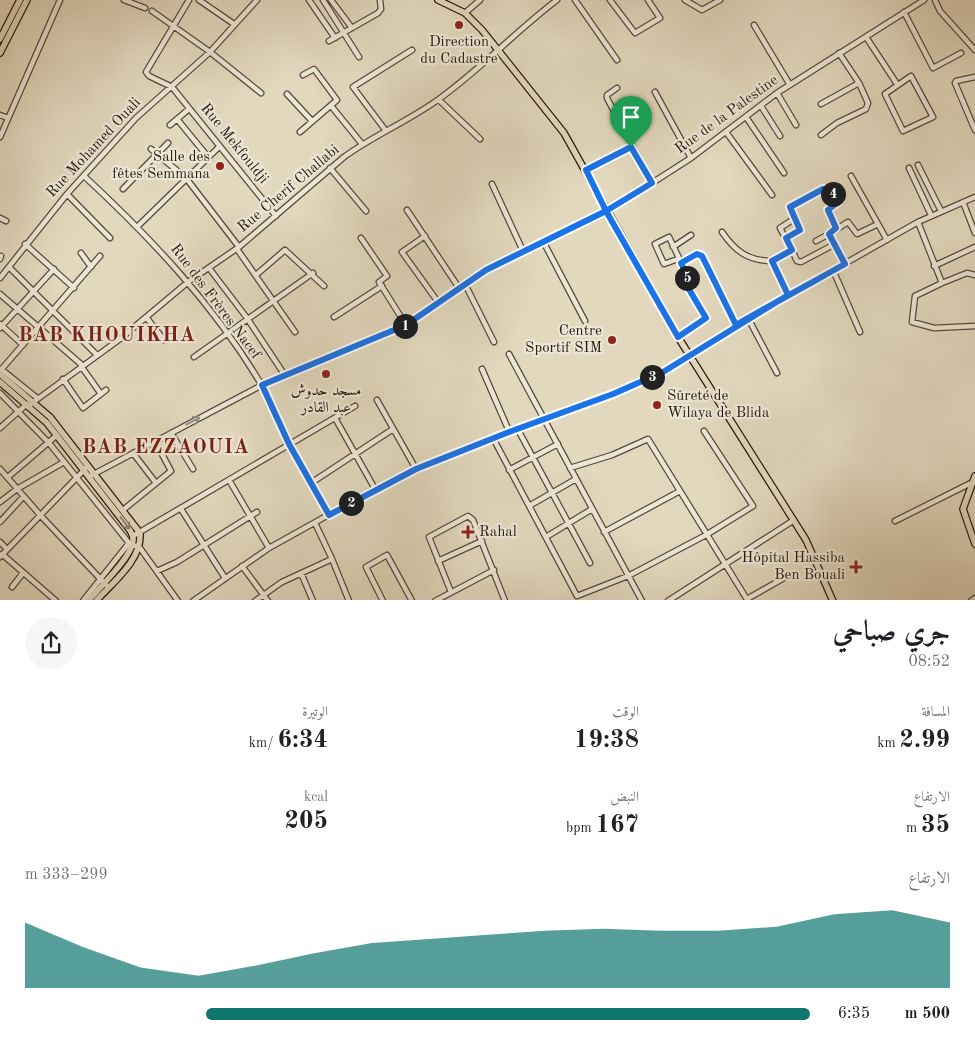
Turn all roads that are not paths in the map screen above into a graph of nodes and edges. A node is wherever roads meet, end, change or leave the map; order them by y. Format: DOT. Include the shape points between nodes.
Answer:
graph roads {
  1 [pos="20,0"];
  2 [pos="27,0"];
  3 [pos="60,0"];
  4 [pos="124,0"];
  5 [pos="189,0"];
  6 [pos="199,0"];
  7 [pos="257,0"];
  8 [pos="309,0"];
  9 [pos="323,0"];
  10 [pos="331,0"];
  11 [pos="380,0"];
  12 [pos="438,0"];
  13 [pos="480,0"];
  14 [pos="557,0"];
  15 [pos="575,0"];
  16 [pos="610,0"];
  17 [pos="648,0"];
  18 [pos="685,0"];
  19 [pos="720,0"];
  20 [pos="924,0"];
  21 [pos="935,0"];
  22 [pos="145,8"];
  23 [pos="152,11"];
  24 [pos="904,12"];
  25 [pos="465,13"];
  26 [pos="234,24"];
  27 [pos="754,25"];
  28 [pos="173,26"];
  29 [pos="352,28"];
  30 [pos="345,32"];
  31 [pos="866,37"];
  32 [pos="335,38"];
  33 [pos="0,40"];
  34 [pos="330,41"];
  35 [pos="412,50"];
  36 [pos="497,50"];
  37 [pos="975,50"];
  38 [pos="210,52"];
  39 [pos="0,53"];
  40 [pos="839,53"];
  41 [pos="961,53"];
  42 [pos="360,57"];
  43 [pos="616,60"];
  44 [pos="303,75"];
  45 [pos="975,77"];
  46 [pos="858,83"];
  47 [pos="897,84"];
  48 [pos="790,85"];
  49 [pos="172,87"];
  50 [pos="617,88"];
  51 [pos="654,92"];
  52 [pos="261,93"];
  53 [pos="777,93"];
  54 [pos="287,94"];
  55 [pos="439,100"];
  56 [pos="821,104"];
  57 [pos="761,106"];
  58 [pos="332,107"];
  59 [pos="189,109"];
  60 [pos="0,114"];
  61 [pos="746,117"];
  62 [pos="8,118"];
  63 [pos="177,119"];
  64 [pos="312,121"];
  65 [pos="170,125"];
  66 [pos="796,125"];
  67 [pos="975,130"];
  68 [pos="386,131"];
  69 [pos="300,132"];
  70 [pos="726,132"];
  71 [pos="822,135"];
  72 [pos="780,136"];
  73 [pos="0,137"];
  74 [pos="480,140"];
  75 [pos="168,143"];
  76 [pos="362,144"];
  77 [pos="219,147"];
  78 [pos="631,147"];
  79 [pos="151,149"];
  80 [pos="157,155"];
  81 [pos="208,157"];
  82 [pos="691,158"];
  83 [pos="918,165"];
  84 [pos="330,168"];
  85 [pos="909,168"];
  86 [pos="586,170"];
  87 [pos="784,172"];
  88 [pos="84,176"];
  89 [pos="851,176"];
  90 [pos="186,178"];
  91 [pos="652,183"];
  92 [pos="492,184"];
  93 [pos="123,189"];
  94 [pos="67,194"];
  95 [pos="772,195"];
  96 [pos="975,198"];
  97 [pos="963,202"];
  98 [pos="407,210"];
  99 [pos="366,211"];
  100 [pos="606,211"];
  101 [pos="941,212"];
  102 [pos="932,215"];
  103 [pos="276,216"];
  104 [pos="0,218"];
  105 [pos="794,219"];
  106 [pos="6,220"];
  107 [pos="918,222"];
  108 [pos="878,224"];
  109 [pos="138,226"];
  110 [pos="836,228"];
  111 [pos="722,232"];
  112 [pos="975,233"];
  113 [pos="829,234"];
  114 [pos="691,235"];
  115 [pos="425,236"];
  116 [pos="110,238"];
  117 [pos="361,238"];
  118 [pos="786,238"];
  119 [pos="887,240"];
  120 [pos="816,241"];
  121 [pos="544,243"];
  122 [pos="26,244"];
  123 [pos="836,244"];
  124 [pos="673,247"];
  125 [pos="975,247"];
  126 [pos="238,248"];
  127 [pos="792,250"];
  128 [pos="522,252"];
  129 [pos="81,253"];
  130 [pos="100,256"];
  131 [pos="680,261"];
  132 [pos="772,261"];
  133 [pos="845,264"];
  134 [pos="934,266"];
  135 [pos="9,267"];
  136 [pos="91,267"];
  137 [pos="209,268"];
  138 [pos="54,269"];
  139 [pos="834,270"];
  140 [pos="313,273"];
  141 [pos="256,274"];
  142 [pos="975,275"];
  143 [pos="0,278"];
  144 [pos="188,282"];
  145 [pos="942,283"];
  146 [pos="465,284"];
  147 [pos="324,286"];
  148 [pos="382,286"];
  149 [pos="74,288"];
  150 [pos="459,288"];
  151 [pos="33,292"];
  152 [pos="0,294"];
  153 [pos="788,295"];
  154 [pos="273,299"];
  155 [pos="438,302"];
  156 [pos="18,309"];
  157 [pos="53,311"];
  158 [pos="146,317"];
  159 [pos="334,317"];
  160 [pos="247,318"];
  161 [pos="748,318"];
  162 [pos="585,321"];
  163 [pos="406,325"];
  164 [pos="736,325"];
  165 [pos="1,326"];
  166 [pos="975,326"];
  167 [pos="40,328"];
  168 [pos="295,332"];
  169 [pos="860,332"];
  170 [pos="226,333"];
  171 [pos="678,337"];
  172 [pos="164,340"];
  173 [pos="494,342"];
  174 [pos="23,345"];
  175 [pos="508,354"];
  176 [pos="97,355"];
  177 [pos="690,356"];
  178 [pos="194,357"];
  179 [pos="81,366"];
  180 [pos="482,368"];
  181 [pos="0,370"];
  182 [pos="777,373"];
  183 [pos="284,374"];
  184 [pos="63,379"];
  185 [pos="1,385"];
  186 [pos="262,385"];
  187 [pos="106,390"];
  188 [pos="0,393"];
  189 [pos="101,394"];
  190 [pos="377,400"];
  191 [pos="31,402"];
  192 [pos="355,406"];
  193 [pos="18,411"];
  194 [pos="335,418"];
  195 [pos="545,418"];
  196 [pos="0,428"];
  197 [pos="518,428"];
  198 [pos="393,430"];
  199 [pos="704,431"];
  200 [pos="509,432"];
  201 [pos="171,433"];
  202 [pos="57,435"];
  203 [pos="493,438"];
  204 [pos="155,441"];
  205 [pos="49,443"];
  206 [pos="289,444"];
  207 [pos="558,444"];
  208 [pos="133,453"];
  209 [pos="354,453"];
  210 [pos="532,458"];
  211 [pos="64,462"];
  212 [pos="86,468"];
  213 [pos="570,468"];
  214 [pos="0,469"];
  215 [pos="193,469"];
  216 [pos="416,469"];
  217 [pos="510,470"];
  218 [pos="91,475"];
  219 [pos="8,477"];
  220 [pos="77,477"];
  221 [pos="576,479"];
  222 [pos="974,479"];
  223 [pos="229,480"];
  224 [pos="156,483"];
  225 [pos="310,483"];
  226 [pos="17,489"];
  227 [pos="374,489"];
  228 [pos="680,491"];
  229 [pos="552,493"];
  230 [pos="23,497"];
  231 [pos="0,502"];
  232 [pos="529,506"];
  233 [pos="181,509"];
  234 [pos="123,510"];
  235 [pos="592,510"];
  236 [pos="257,512"];
  237 [pos="329,515"];
  238 [pos="41,516"];
  239 [pos="251,516"];
  240 [pos="794,520"];
  241 [pos="895,521"];
  242 [pos="0,522"];
  243 [pos="315,523"];
  244 [pos="569,523"];
  245 [pos="604,532"];
  246 [pos="140,533"];
  247 [pos="706,535"];
  248 [pos="133,536"];
  249 [pos="546,537"];
  250 [pos="482,541"];
  251 [pos="0,542"];
  252 [pos="131,544"];
  253 [pos="975,544"];
  254 [pos="204,546"];
  255 [pos="140,548"];
  256 [pos="269,548"];
  257 [pos="7,549"];
  258 [pos="1,556"];
  259 [pos="332,559"];
  260 [pos="438,561"];
  261 [pos="590,563"];
  262 [pos="242,566"];
  263 [pos="725,566"];
  264 [pos="494,570"];
  265 [pos="157,571"];
  266 [pos="23,573"];
  267 [pos="301,573"];
  268 [pos="628,576"];
  269 [pos="225,578"];
  270 [pos="784,578"];
  271 [pos="104,583"];
  272 [pos="12,587"];
  273 [pos="451,592"];
  274 [pos="263,594"];
  275 [pos="975,598"];
  276 [pos="56,600"];
  277 [pos="83,600"];
  278 [pos="88,600"];
  279 [pos="96,600"];
  280 [pos="178,600"];
  281 [pos="193,600"];
  282 [pos="255,600"];
  283 [pos="268,600"];
  284 [pos="313,600"];
  285 [pos="349,600"];
  286 [pos="382,600"];
  287 [pos="412,600"];
  288 [pos="435,600"];
  289 [pos="505,600"];
  290 [pos="642,600"];
  291 [pos="668,600"];
  292 [pos="747,600"];
  293 [pos="833,600"];
  294 [pos="971,600"];
  1 -- 33 [label="main road"];
  2 -- 39 [label="main road"];
  3 -- 62 [label="street"];
  4 -- 22 [label="street"];
  5 -- 28 [label="street"];
  6 -- 26 [label="street"];
  7 -- 26 [label="street, Rue Mohamed Ouali"];
  8 -- 32 [label="street"];
  9 -- 30 [label="street"];
  10 -- 29 [label="street"];
  11 -- 29 [label="street" via="378,13"];
  12 -- 25 [label="main road"];
  13 -- 25 [label="street"];
  14 -- 36 [label="street, Rue Cherif Challabi"];
  15 -- 43 [label="street"];
  16 -- 17 [label="street" via="635,33 660,18"];
  18 -- 19 [label="street" via="702,10"];
  20 -- 24 [label="street, Rue de la Palestine"];
  21 -- 37 [label="street"];
  23 -- 28 [label="street"];
  24 -- 31 [label="street, Rue de la Palestine"];
  24 -- 41 [label="street" via="933,68"];
  25 -- 36 [label="main road"];
  26 -- 38 [label="street, Rue Mohamed Ouali"];
  27 -- 48 [label="street"];
  28 -- 38 [label="street"];
  28 -- 49 [label="street" via="146,72"];
  29 -- 30 [label="street"];
  30 -- 32 [label="street"];
  30 -- 42 [label="street"];
  31 -- 40 [label="street, Rue de la Palestine"];
  31 -- 47 [label="street"];
  32 -- 34 [label="street"];
  35 -- 68 [label="street" via="353,87"];
  36 -- 55 [label="street, Rue Cherif Challabi"];
  36 -- 86 [label="main road" via="564,133"];
  38 -- 49 [label="street, Rue Mohamed Ouali"];
  38 -- 52 [label="street"];
  40 -- 46 [label="street"];
  40 -- 48 [label="street, Rue de la Palestine"];
  44 -- 58 [label="street" via="314,69 337,100"];
  45 -- 67 [label="street" via="954,83"];
  46 -- 56 [label="street"];
  46 -- 71 [label="street" via="868,103 866,109 837,123"];
  47 -- 47 [label="street" via="913,76 933,117 902,130 885,95"];
  48 -- 53 [label="street, Rue de la Palestine"];
  49 -- 59 [label="street, Rue Mekfouldji"];
  49 -- 88 [label="street, Rue Mohamed Ouali" via="136,118"];
  50 -- 78 [label="street" via="606,97"];
  51 -- 82 [label="street"];
  53 -- 57 [label="street, Rue de la Palestine"];
  53 -- 66 [label="street"];
  54 -- 64 [label="street"];
  55 -- 68 [label="street, Rue Cherif Challabi"];
  55 -- 74 [label="street"];
  57 -- 61 [label="street, Rue de la Palestine"];
  57 -- 72 [label="street"];
  58 -- 64 [label="street"];
  58 -- 76 [label="street"];
  59 -- 63 [label="street"];
  59 -- 77 [label="street, Rue Mekfouldji"];
  60 -- 62 [label="street"];
  61 -- 70 [label="street, Rue de la Palestine"];
  61 -- 87 [label="street"];
  62 -- 73 [label="street"];
  63 -- 65 [label="street"];
  63 -- 81 [label="street"];
  64 -- 69 [label="street"];
  68 -- 76 [label="street, Rue Cherif Challabi"];
  70 -- 82 [label="street, Rue de la Palestine"];
  70 -- 95 [label="street"];
  75 -- 80 [label="street"];
  76 -- 84 [label="street, Rue Cherif Challabi"];
  77 -- 81 [label="street"];
  77 -- 103 [label="street, Rue Mekfouldji"];
  78 -- 86 [label="street"];
  78 -- 91 [label="street"];
  79 -- 80 [label="street"];
  80 -- 90 [label="street"];
  80 -- 93 [label="street"];
  81 -- 90 [label="street"];
  82 -- 91 [label="street, Rue de la Palestine"];
  83 -- 101 [label="street"];
  84 -- 99 [label="street"];
  84 -- 103 [label="street, Rue Cherif Challabi"];
  85 -- 102 [label="street"];
  86 -- 100 [label="main road"];
  88 -- 94 [label="street, Rue Mohamed Ouali"];
  88 -- 109 [label="street, Rue des Frères Nacef"];
  89 -- 108 [label="street"];
  90 -- 109 [label="street"];
  90 -- 126 [label="street"];
  91 -- 100 [label="street, Rue de la Palestine"];
  92 -- 128 [label="street"];
  94 -- 116 [label="street"];
  94 -- 122 [label="street, Rue Mohamed Ouali"];
  96 -- 97 [label="street"];
  97 -- 101 [label="street"];
  97 -- 112 [label="street"];
  98 -- 115 [label="street"];
  100 -- 121 [label="street, Rue de la Palestine"];
  100 -- 171 [label="main road"];
  101 -- 102 [label="street"];
  102 -- 107 [label="street"];
  103 -- 126 [label="street, Rue Cherif Challabi"];
  104 -- 106 [label="street"];
  105 -- 110 [label="street" via="791,206 829,188 838,202 828,210"];
  105 -- 118 [label="street" via="800,230"];
  105 -- 118 [label="street" via="780,227"];
  107 -- 119 [label="street"];
  107 -- 134 [label="street"];
  108 -- 110 [label="street" via="857,234 849,222"];
  108 -- 119 [label="street"];
  109 -- 144 [label="street, Rue des Frères Nacef"];
  110 -- 113 [label="street"];
  111 -- 132 [label="street" via="740,253 760,261"];
  113 -- 120 [label="street"];
  113 -- 123 [label="street"];
  114 -- 124 [label="street"];
  115 -- 150 [label="street"];
  115 -- 155 [label="street" via="402,252"];
  117 -- 148 [label="street" via="387,276 379,282"];
  118 -- 127 [label="street"];
  119 -- 133 [label="street"];
  121 -- 128 [label="street, Rue de la Palestine"];
  121 -- 162 [label="street"];
  122 -- 135 [label="street, Rue Mohamed Ouali"];
  122 -- 138 [label="street"];
  123 -- 127 [label="street" via="800,262"];
  123 -- 133 [label="street"];
  124 -- 131 [label="street"];
  124 -- 131 [label="street" via="668,237 654,245 664,264"];
  125 -- 134 [label="street"];
  126 -- 137 [label="street, Rue Cherif Challabi"];
  126 -- 141 [label="street"];
  127 -- 132 [label="street"];
  128 -- 146 [label="street, Rue de la Palestine"];
  129 -- 136 [label="street"];
  130 -- 136 [label="street"];
  131 -- 164 [label="street" via="697,254 702,256"];
  131 -- 171 [label="street" via="687,275 687,286 706,318"];
  132 -- 153 [label="street"];
  133 -- 139 [label="street"];
  134 -- 145 [label="street"];
  135 -- 143 [label="street, Rue Mohamed Ouali"];
  135 -- 151 [label="street"];
  136 -- 149 [label="street"];
  137 -- 144 [label="street, Rue Cherif Challabi"];
  137 -- 160 [label="street"];
  138 -- 149 [label="street"];
  138 -- 151 [label="street"];
  139 -- 153 [label="street"];
  139 -- 169 [label="street"];
  140 -- 141 [label="street" via="285,250"];
  140 -- 147 [label="street"];
  140 -- 154 [label="street"];
  141 -- 154 [label="street"];
  142 -- 145 [label="street" via="967,274"];
  144 -- 158 [label="street, Rue Cherif Challabi"];
  144 -- 170 [label="street, Rue des Frères Nacef"];
  145 -- 166 [label="street" via="915,296 912,322 949,329"];
  146 -- 150 [label="street, Rue de la Palestine"];
  146 -- 173 [label="street"];
  148 -- 159 [label="street"];
  148 -- 163 [label="street"];
  149 -- 157 [label="street"];
  150 -- 155 [label="street, Rue de la Palestine"];
  151 -- 156 [label="street"];
  151 -- 157 [label="street"];
  152 -- 156 [label="street"];
  153 -- 161 [label="street"];
  154 -- 160 [label="street"];
  154 -- 168 [label="street"];
  155 -- 163 [label="street, Rue de la Palestine"];
  156 -- 165 [label="street"];
  156 -- 167 [label="street"];
  157 -- 167 [label="street"];
  157 -- 176 [label="street"];
  158 -- 172 [label="street"];
  158 -- 176 [label="street, Rue Cherif Challabi"];
  160 -- 170 [label="street"];
  160 -- 183 [label="street"];
  161 -- 164 [label="street"];
  161 -- 182 [label="street"];
  163 -- 183 [label="street, Rue de la Palestine"];
  164 -- 177 [label="street"];
  165 -- 174 [label="street"];
  167 -- 174 [label="street"];
  167 -- 179 [label="street"];
  170 -- 178 [label="street"];
  170 -- 186 [label="street, Rue des Frères Nacef"];
  171 -- 177 [label="main road"];
  174 -- 181 [label="street"];
  175 -- 195 [label="street"];
  176 -- 179 [label="street, Rue Cherif Challabi"];
  177 -- 195 [label="street" via="613,394"];
  177 -- 240 [label="main road"];
  179 -- 184 [label="street, Rue Cherif Challabi"];
  179 -- 189 [label="street"];
  180 -- 200 [label="street"];
  181 -- 191 [label="main road"];
  183 -- 186 [label="street, Rue de la Palestine"];
  184 -- 189 [label="street" via="83,408"];
  184 -- 191 [label="street, Rue Cherif Challabi"];
  185 -- 191 [label="main road"];
  201 -- 186 [label="street, Rue de la Palestine, one-way"];
  186 -- 206 [label="street, Rue des Frères Nacef"];
  187 -- 189 [label="street"];
  188 -- 193 [label="street"];
  190 -- 198 [label="street"];
  191 -- 193 [label="street, Rue Cherif Challabi"];
  191 -- 202 [label="main road"];
  191 -- 212 [label="main road" via="50,418"];
  192 -- 194 [label="street"];
  193 -- 196 [label="street, Rue Cherif Challabi"];
  193 -- 205 [label="street"];
  194 -- 206 [label="street"];
  194 -- 209 [label="street"];
  195 -- 197 [label="street"];
  195 -- 207 [label="street"];
  197 -- 200 [label="street"];
  197 -- 210 [label="street"];
  198 -- 209 [label="street"];
  198 -- 216 [label="street"];
  199 -- 247 [label="street" via="753,506"];
  200 -- 203 [label="street"];
  201 -- 204 [label="street, Rue de la Palestine"];
  201 -- 215 [label="street"];
  202 -- 205 [label="street"];
  202 -- 212 [label="main road"];
  203 -- 216 [label="street"];
  203 -- 217 [label="street"];
  204 -- 208 [label="street, Rue de la Palestine"];
  204 -- 224 [label="street" via="171,472"];
  205 -- 211 [label="street"];
  205 -- 219 [label="street"];
  206 -- 223 [label="street"];
  206 -- 225 [label="street, Rue des Frères Nacef"];
  207 -- 210 [label="street"];
  207 -- 213 [label="street"];
  208 -- 218 [label="street, Rue de la Palestine"];
  208 -- 224 [label="street"];
  209 -- 225 [label="street"];
  209 -- 227 [label="street"];
  210 -- 217 [label="street"];
  210 -- 229 [label="street"];
  211 -- 220 [label="street"];
  211 -- 226 [label="street"];
  212 -- 218 [label="main road"];
  212 -- 220 [label="street"];
  213 -- 221 [label="street"];
  213 -- 228 [label="street" via="648,439"];
  214 -- 219 [label="street"];
  216 -- 227 [label="street"];
  217 -- 232 [label="street"];
  218 -- 234 [label="main road"];
  218 -- 248 [label="main road, one-way"];
  219 -- 226 [label="street"];
  220 -- 238 [label="street"];
  220 -- 252 [label="street"];
  221 -- 229 [label="street"];
  221 -- 235 [label="street"];
  222 -- 241 [label="street"];
  222 -- 253 [label="main road" via="963,509"];
  223 -- 233 [label="street"];
  223 -- 239 [label="street"];
  224 -- 234 [label="street"];
  225 -- 237 [label="street, Rue des Frères Nacef"];
  226 -- 230 [label="street"];
  226 -- 231 [label="street"];
  227 -- 237 [label="street"];
  228 -- 245 [label="street"];
  228 -- 247 [label="street"];
  229 -- 232 [label="street"];
  229 -- 244 [label="street"];
  230 -- 238 [label="street"];
  230 -- 242 [label="street"];
  232 -- 249 [label="street"];
  233 -- 246 [label="street"];
  233 -- 254 [label="street"];
  234 -- 246 [label="main road"];
  235 -- 244 [label="street"];
  235 -- 245 [label="street"];
  236 -- 239 [label="street"];
  237 -- 243 [label="street"];
  238 -- 257 [label="street"];
  238 -- 271 [label="street"];
  239 -- 254 [label="street"];
  239 -- 256 [label="street"];
  240 -- 263 [label="street"];
  240 -- 293 [label="main road"];
  243 -- 256 [label="street"];
  243 -- 259 [label="street"];
  244 -- 249 [label="street"];
  244 -- 261 [label="street"];
  245 -- 268 [label="street"];
  246 -- 248 [label="street"];
  246 -- 255 [label="main road"];
  247 -- 263 [label="street"];
  247 -- 268 [label="street"];
  248 -- 252 [label="main road"];
  249 -- 268 [label="street" via="577,596"];
  250 -- 260 [label="street"];
  250 -- 260 [label="street" via="472,518 466,517 430,535"];
  250 -- 264 [label="street"];
  251 -- 257 [label="street"];
  252 -- 255 [label="street"];
  252 -- 271 [label="main road" via="126,557"];
  254 -- 265 [label="street"];
  254 -- 269 [label="street"];
  255 -- 265 [label="street"];
  255 -- 271 [label="main road" via="133,559"];
  256 -- 262 [label="street"];
  257 -- 258 [label="street"];
  258 -- 266 [label="street"];
  259 -- 267 [label="street"];
  259 -- 285 [label="street"];
  260 -- 273 [label="street"];
  262 -- 269 [label="street"];
  262 -- 274 [label="street"];
  263 -- 291 [label="street"];
  263 -- 292 [label="street"];
  264 -- 273 [label="street"];
  264 -- 289 [label="street"];
  265 -- 280 [label="street"];
  266 -- 272 [label="street"];
  266 -- 276 [label="street"];
  267 -- 274 [label="street"];
  267 -- 284 [label="street"];
  268 -- 290 [label="street"];
  269 -- 281 [label="street"];
  270 -- 292 [label="street"];
  271 -- 277 [label="street"];
  271 -- 278 [label="main road"];
  271 -- 279 [label="main road"];
  273 -- 288 [label="street"];
  274 -- 282 [label="street"];
  274 -- 283 [label="street"];
  275 -- 294 [label="street"];
  286 -- 287 [label="street" via="366,567 388,555"];
}
